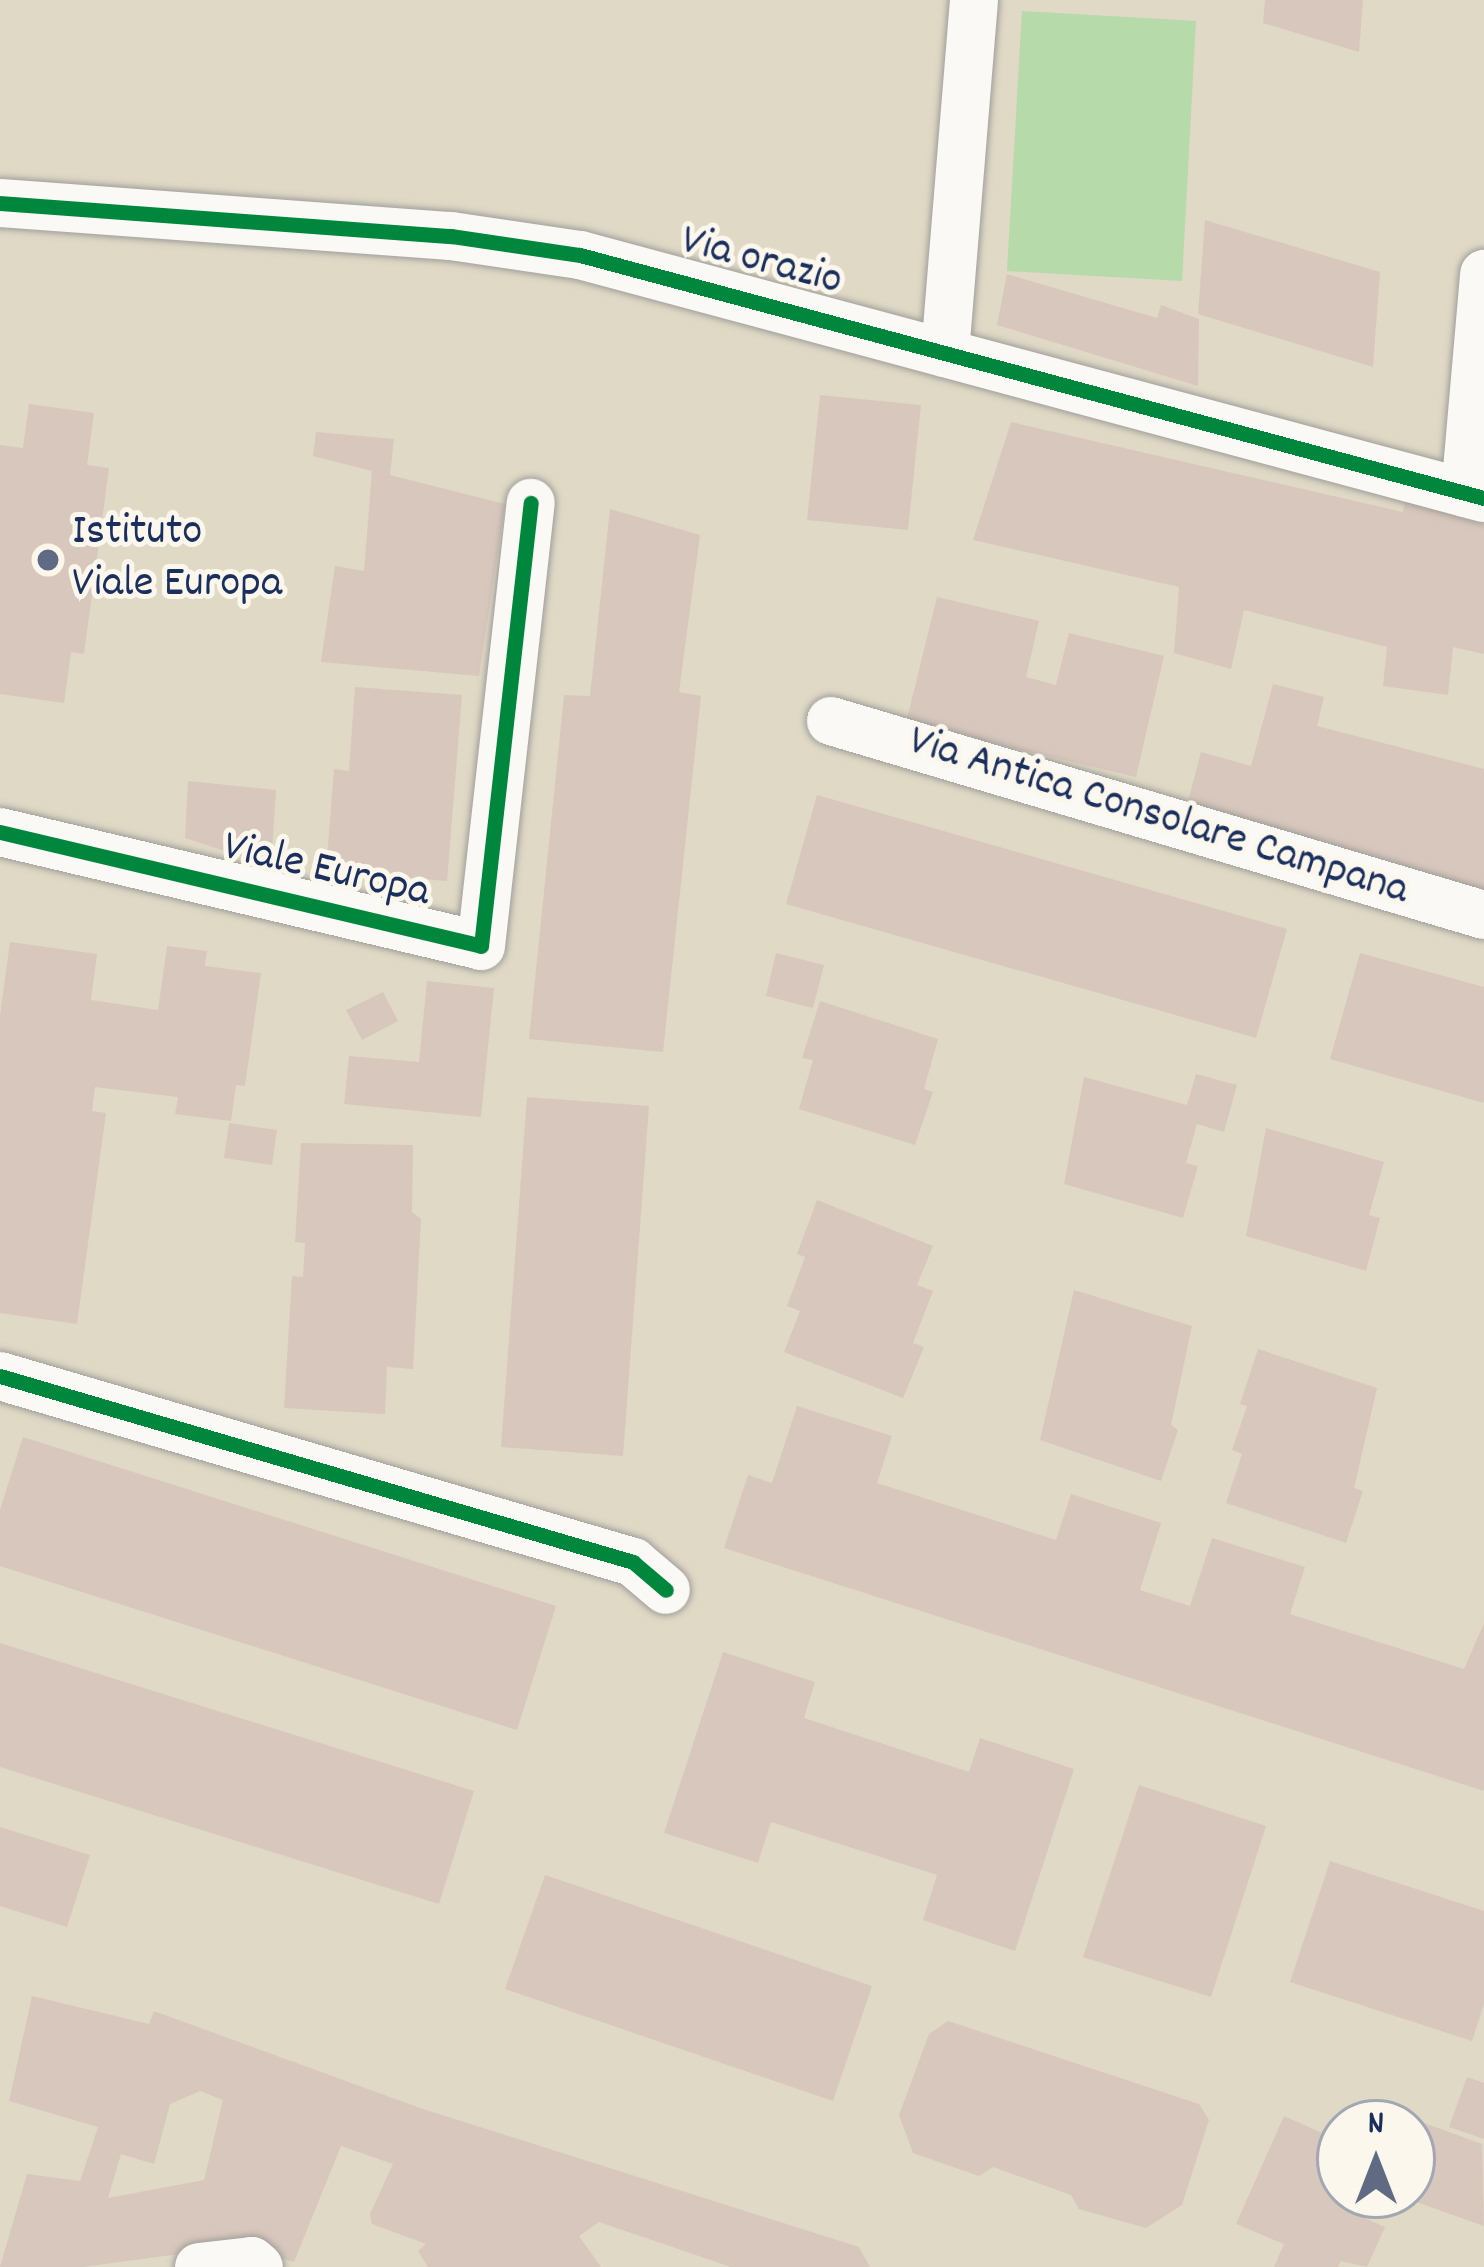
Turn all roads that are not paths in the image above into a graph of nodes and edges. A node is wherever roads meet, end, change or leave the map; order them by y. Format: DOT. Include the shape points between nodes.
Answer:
graph roads {
  1 [pos="974,0"];
  2 [pos="0,203"];
  3 [pos="1484,274"];
  4 [pos="945,353"];
  5 [pos="1475,495"];
  6 [pos="531,503"];
  7 [pos="831,721"];
  8 [pos="0,832"];
  9 [pos="1484,915"];
  10 [pos="0,1376"];
  11 [pos="666,1590"];
  12 [pos="199,2267"];
  13 [pos="259,2267"];
  1 -- 4 [label="street"];
  2 -- 4 [label="street, Via orazio" via="451,236 580,255"];
  3 -- 5 [label="street"];
  4 -- 5 [label="street, Via orazio"];
  6 -- 8 [label="street, Viale Europa" via="481,946"];
  7 -- 9 [label="street, Via Antica Consolare Campana"];
  10 -- 11 [label="street" via="633,1562"];
  12 -- 13 [label="street" via="252,2260"];
}
